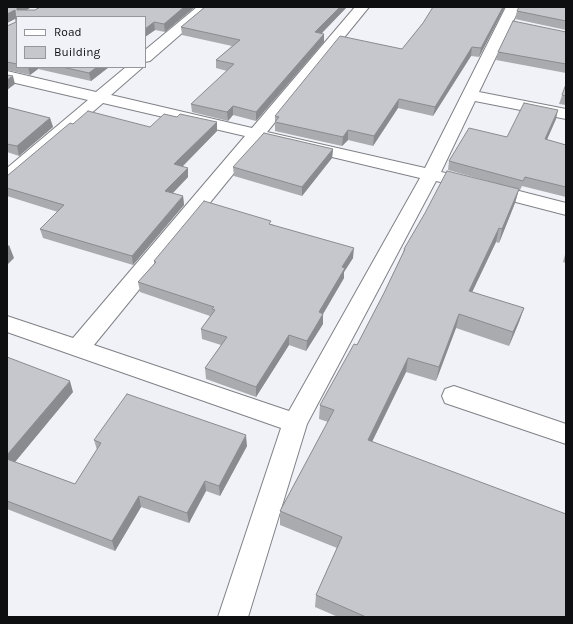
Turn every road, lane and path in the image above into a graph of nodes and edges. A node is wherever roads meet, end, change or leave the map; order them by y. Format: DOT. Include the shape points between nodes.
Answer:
graph roads {
  1 [pos="205,7"];
  2 [pos="362,7"];
  3 [pos="513,19"];
  4 [pos="146,57"];
  5 [pos="134,68"];
  6 [pos="7,76"];
  7 [pos="470,95"];
  8 [pos="99,97"];
  9 [pos="566,114"];
  10 [pos="256,134"];
  11 [pos="431,174"];
  12 [pos="7,176"];
  13 [pos="566,209"];
  14 [pos="7,324"];
  15 [pos="78,348"];
  16 [pos="454,396"];
  17 [pos="295,423"];
  18 [pos="566,434"];
  19 [pos="233,617"];
  1 -- 4 [label="street"];
  2 -- 10 [label="street"];
  3 -- 7 [label="street"];
  5 -- 8 [label="street"];
  6 -- 8 [label="street"];
  7 -- 9 [label="street"];
  7 -- 11 [label="street"];
  8 -- 10 [label="street"];
  8 -- 12 [label="street"];
  10 -- 11 [label="street"];
  10 -- 15 [label="street"];
  11 -- 13 [label="street"];
  11 -- 17 [label="street"];
  14 -- 15 [label="street"];
  15 -- 17 [label="street"];
  16 -- 18 [label="street"];
  17 -- 19 [label="street"];
}
